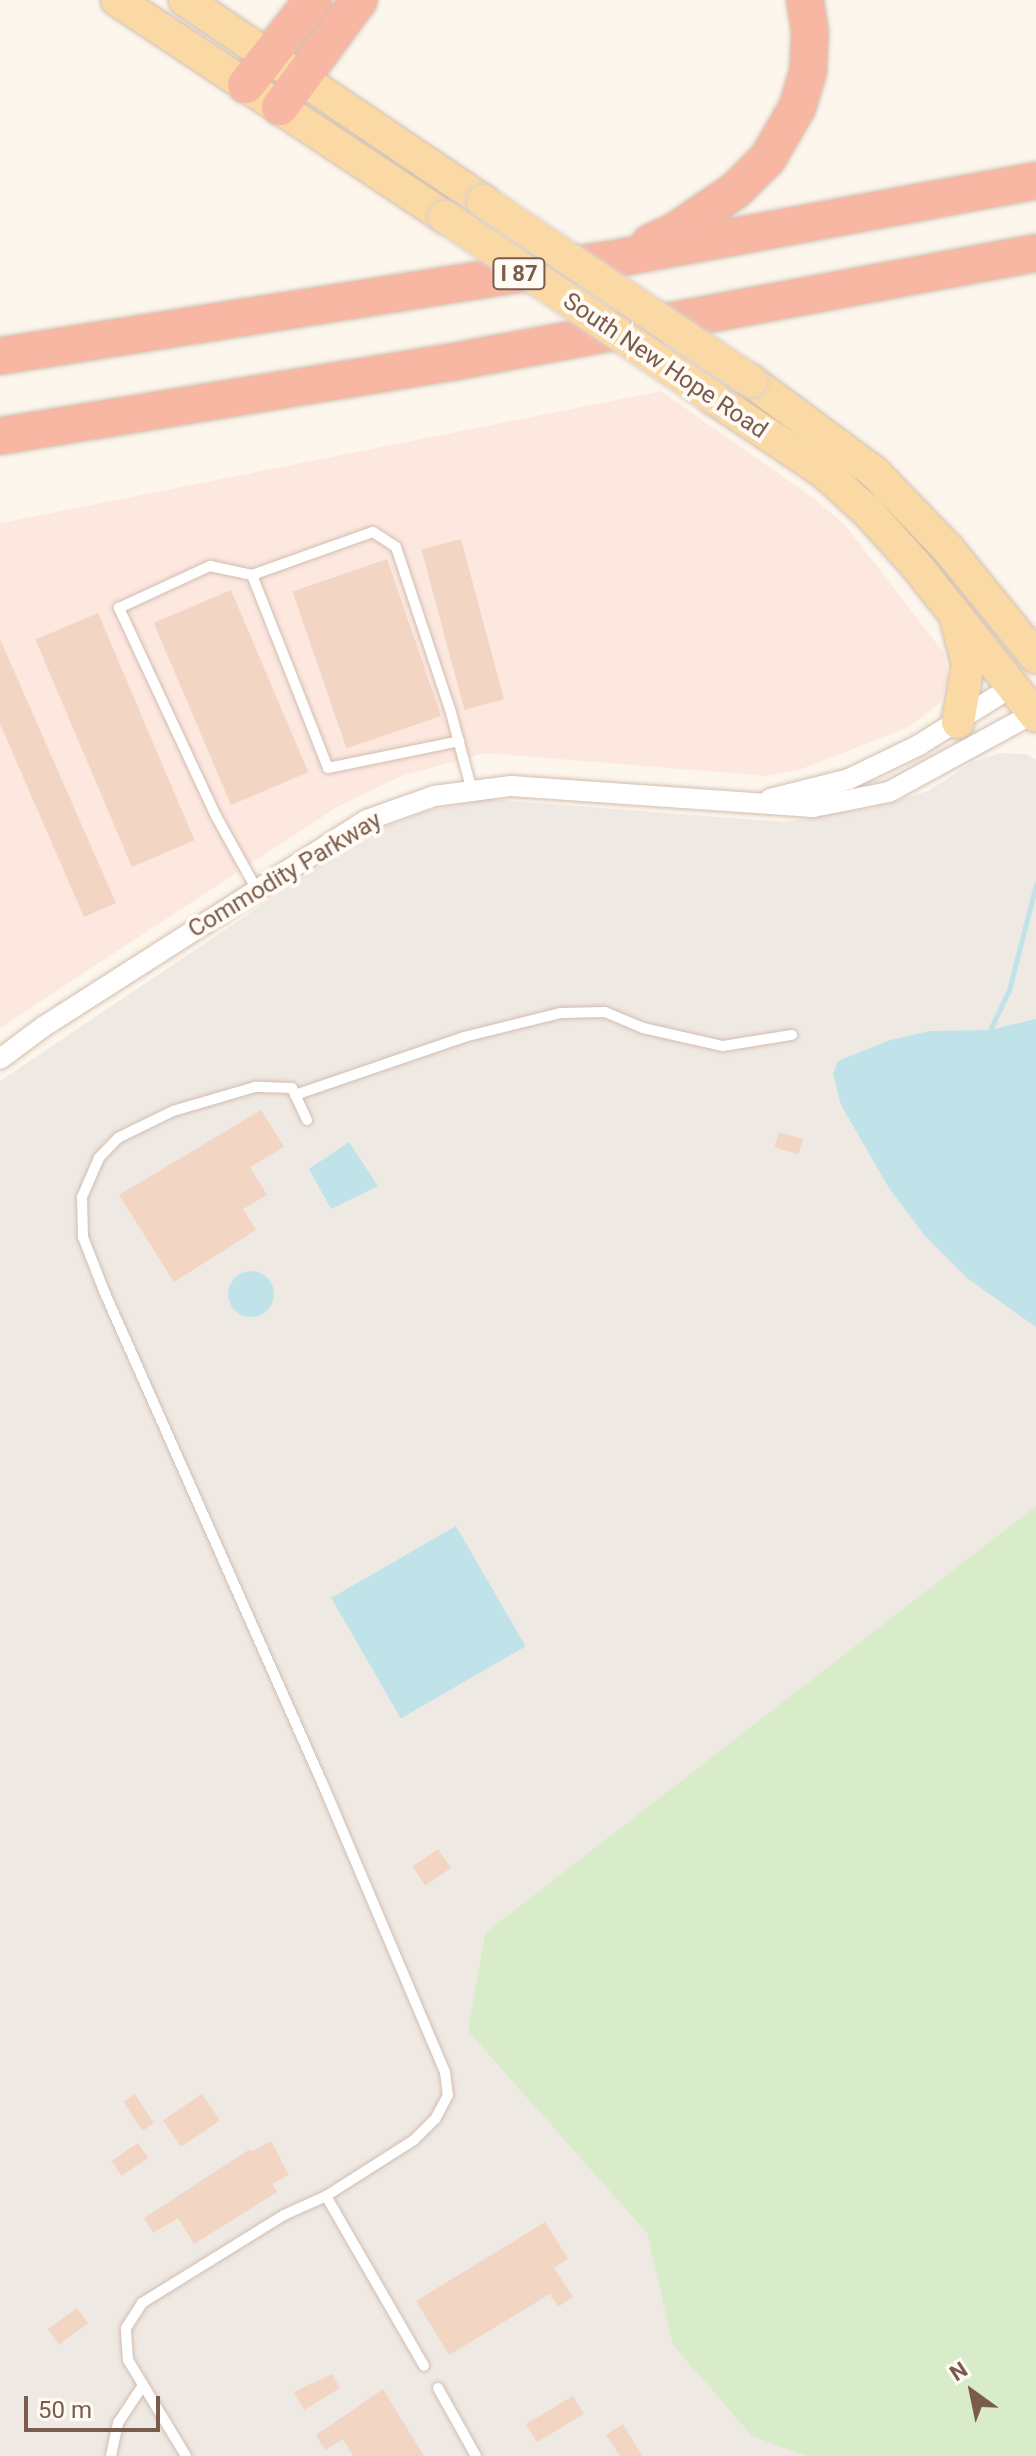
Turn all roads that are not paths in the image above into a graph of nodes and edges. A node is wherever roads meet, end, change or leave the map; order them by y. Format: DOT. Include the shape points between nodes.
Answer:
graph roads {
  1 [pos="117,0"];
  2 [pos="185,0"];
  3 [pos="313,0"];
  4 [pos="359,0"];
  5 [pos="805,0"];
  6 [pos="267,54"];
  7 [pos="303,77"];
  8 [pos="246,85"];
  9 [pos="280,107"];
  10 [pos="1036,181"];
  11 [pos="1025,257"];
  12 [pos="619,258"];
  13 [pos="0,356"];
  14 [pos="0,436"];
  15 [pos="252,575"];
  16 [pos="955,615"];
  17 [pos="1036,657"];
  18 [pos="1025,678"];
  19 [pos="1035,714"];
  20 [pos="958,722"];
  21 [pos="459,741"];
  22 [pos="472,791"];
  23 [pos="747,804"];
  24 [pos="257,890"];
  25 [pos="792,1035"];
  26 [pos="0,1059"];
  27 [pos="295,1095"];
  28 [pos="307,1120"];
  29 [pos="326,2196"];
  30 [pos="424,2366"];
  31 [pos="143,2385"];
  32 [pos="438,2388"];
  33 [pos="111,2456"];
  34 [pos="186,2456"];
  35 [pos="476,2456"];
  1 -- 8 [label="main road, South New Hope Road"];
  2 -- 6 [label="main road, South New Hope Road"];
  3 -- 6 [label="highway"];
  4 -- 7 [label="highway"];
  5 -- 12 [label="highway" via="808,71 797,108 768,158 736,190 674,232"];
  6 -- 7 [label="main road, South New Hope Road"];
  6 -- 8 [label="highway"];
  7 -- 9 [label="highway"];
  7 -- 17 [label="main road, South New Hope Road, bridge" via="751,381 874,472 949,550"];
  8 -- 9 [label="main road, South New Hope Road"];
  9 -- 16 [label="main road, South New Hope Road, bridge" via="824,472 877,522"];
  10 -- 12 [label="highway, I 87"];
  11 -- 14 [label="highway" via="463,360"];
  12 -- 13 [label="highway, I 87"];
  15 -- 21 [label="lane" via="328,768"];
  15 -- 21 [label="lane" via="373,532 396,547"];
  15 -- 24 [label="lane" via="210,566 119,608 216,816"];
  16 -- 18 [label="main road, South New Hope Road"];
  16 -- 20 [label="main road" via="968,665"];
  18 -- 19 [label="main road, South New Hope Road"];
  18 -- 20 [label="street, Commodity Parkway"];
  19 -- 23 [label="street, Commodity Parkway" via="889,792 813,807"];
  20 -- 23 [label="street, Commodity Parkway" via="849,779"];
  21 -- 22 [label="lane"];
  22 -- 23 [label="street, Commodity Parkway" via="511,786"];
  22 -- 24 [label="street, Commodity Parkway" via="434,796 367,820"];
  24 -- 26 [label="street, Commodity Parkway"];
  25 -- 27 [label="lane" via="723,1046 643,1028 605,1012 561,1013 464,1037"];
  27 -- 28 [label="lane"];
  27 -- 29 [label="lane" via="292,1088 255,1087 173,1111 118,1138 99,1158 82,1197 83,1237 445,2072 448,2095 435,2119 414,2140"];
  29 -- 30 [label="lane"];
  29 -- 31 [label="lane" via="284,2215 142,2303 126,2328 128,2360"];
  31 -- 33 [label="lane" via="118,2423"];
  31 -- 34 [label="lane"];
  32 -- 35 [label="lane"];
}
